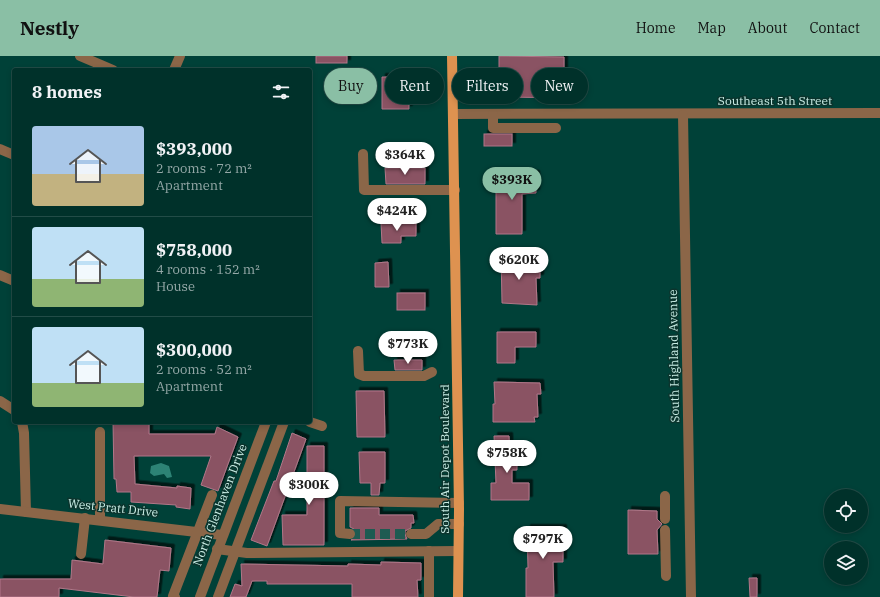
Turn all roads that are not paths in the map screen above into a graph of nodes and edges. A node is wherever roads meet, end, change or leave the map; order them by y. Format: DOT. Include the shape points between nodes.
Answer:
graph roads {
  1 [pos="80,56"];
  2 [pos="180,56"];
  3 [pos="452,56"];
  4 [pos="108,68"];
  5 [pos="175,68"];
  6 [pos="880,113"];
  7 [pos="454,114"];
  8 [pos="493,114"];
  9 [pos="683,115"];
  10 [pos="556,128"];
  11 [pos="0,149"];
  12 [pos="12,154"];
  13 [pos="363,154"];
  14 [pos="455,190"];
  15 [pos="0,275"];
  16 [pos="12,280"];
  17 [pos="358,351"];
  18 [pos="432,372"];
  19 [pos="0,401"];
  20 [pos="12,409"];
  21 [pos="312,423"];
  22 [pos="22,424"];
  23 [pos="265,424"];
  24 [pos="283,424"];
  25 [pos="322,426"];
  26 [pos="100,432"];
  27 [pos="212,494"];
  28 [pos="665,496"];
  29 [pos="459,503"];
  30 [pos="0,509"];
  31 [pos="26,512"];
  32 [pos="85,518"];
  33 [pos="665,519"];
  34 [pos="100,520"];
  35 [pos="459,524"];
  36 [pos="665,530"];
  37 [pos="199,531"];
  38 [pos="350,534"];
  39 [pos="411,534"];
  40 [pos="222,535"];
  41 [pos="217,549"];
  42 [pos="236,551"];
  43 [pos="429,551"];
  44 [pos="458,551"];
  45 [pos="81,554"];
  46 [pos="666,576"];
  47 [pos="176,597"];
  48 [pos="200,597"];
  49 [pos="218,597"];
  50 [pos="429,597"];
  51 [pos="458,597"];
  52 [pos="691,597"];
  1 -- 4 [label="street"];
  2 -- 5 [label="street"];
  3 -- 7 [label="main road, South Air Depot Boulevard"];
  6 -- 9 [label="street, Southeast 5th Street"];
  7 -- 8 [label="street, Southeast 5th Street"];
  7 -- 14 [label="main road, South Air Depot Boulevard"];
  8 -- 9 [label="street, Southeast 5th Street"];
  8 -- 10 [label="street" via="493,128"];
  9 -- 52 [label="street, South Highland Avenue"];
  11 -- 12 [label="street"];
  13 -- 14 [label="street" via="364,190"];
  14 -- 29 [label="main road, South Air Depot Boulevard"];
  15 -- 16 [label="street"];
  17 -- 18 [label="street" via="359,374 364,376 424,376"];
  19 -- 20 [label="street"];
  21 -- 25 [label="street"];
  22 -- 31 [label="street"];
  23 -- 40 [label="street, North Glenhaven Drive"];
  24 -- 42 [label="street"];
  26 -- 34 [label="street"];
  27 -- 37 [label="street"];
  28 -- 33 [label="street"];
  29 -- 35 [label="main road, South Air Depot Boulevard"];
  29 -- 38 [label="street" via="340,501 340,533"];
  30 -- 31 [label="street, West Pratt Drive"];
  31 -- 32 [label="street, West Pratt Drive"];
  32 -- 34 [label="street, West Pratt Drive"];
  32 -- 45 [label="street"];
  34 -- 37 [label="street, West Pratt Drive"];
  35 -- 39 [label="street" via="438,524 426,534"];
  35 -- 44 [label="main road, South Air Depot Boulevard"];
  36 -- 46 [label="street"];
  37 -- 40 [label="street, West Pratt Drive"];
  37 -- 47 [label="street" via="173,596"];
  40 -- 41 [label="street, North Glenhaven Drive"];
  41 -- 42 [label="street"];
  41 -- 48 [label="street, North Glenhaven Drive"];
  42 -- 43 [label="street"];
  42 -- 49 [label="street"];
  43 -- 44 [label="street"];
  43 -- 50 [label="street"];
  44 -- 51 [label="main road, South Air Depot Boulevard"];
}
